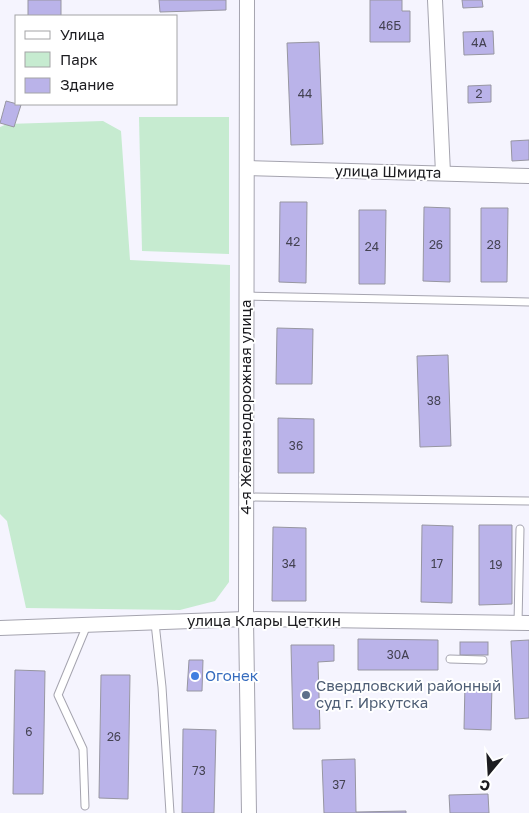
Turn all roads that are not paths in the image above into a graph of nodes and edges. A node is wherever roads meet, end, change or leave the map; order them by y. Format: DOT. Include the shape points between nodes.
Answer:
graph roads {
  1 [pos="247,0"];
  2 [pos="435,0"];
  3 [pos="247,168"];
  4 [pos="442,173"];
  5 [pos="529,176"];
  6 [pos="247,296"];
  7 [pos="529,302"];
  8 [pos="246,497"];
  9 [pos="529,501"];
  10 [pos="520,529"];
  11 [pos="246,620"];
  12 [pos="155,623"];
  13 [pos="524,623"];
  14 [pos="88,625"];
  15 [pos="0,628"];
  16 [pos="450,659"];
  17 [pos="483,660"];
  18 [pos="84,806"];
  19 [pos="170,813"];
  20 [pos="250,813"];
  1 -- 3 [label="street, 4-я Железнодорожная улица"];
  2 -- 4 [label="street"];
  3 -- 4 [label="street, улица Шмидта"];
  3 -- 6 [label="street, 4-я Железнодорожная улица"];
  4 -- 5 [label="street, улица Шмидта"];
  6 -- 7 [label="lane"];
  6 -- 8 [label="street, 4-я Железнодорожная улица"];
  8 -- 9 [label="lane"];
  8 -- 11 [label="street, 4-я Железнодорожная улица"];
  10 -- 13 [label="lane"];
  11 -- 12 [label="street, улица Клары Цеткин"];
  11 -- 13 [label="street, улица Клары Цеткин"];
  11 -- 20 [label="street, 4-я Железнодорожная улица"];
  12 -- 14 [label="street, улица Клары Цеткин"];
  12 -- 19 [label="lane"];
  14 -- 15 [label="street, улица Клары Цеткин"];
  14 -- 18 [label="lane" via="58,695 83,749"];
  16 -- 17 [label="lane"];
}
